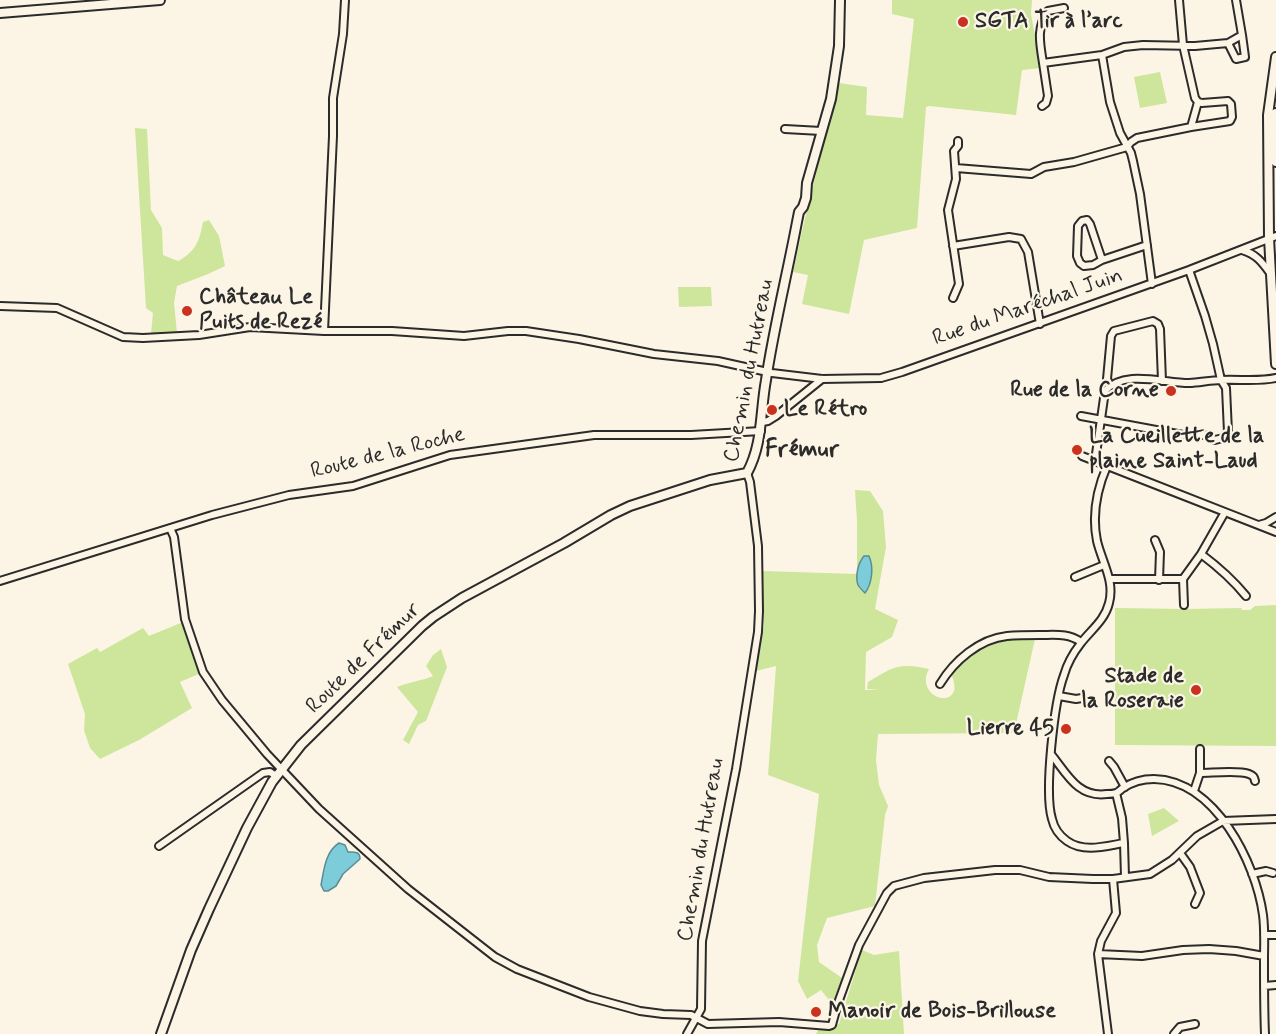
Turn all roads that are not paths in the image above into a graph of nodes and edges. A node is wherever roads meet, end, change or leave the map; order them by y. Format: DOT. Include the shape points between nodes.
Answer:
graph roads {
  1 [pos="160,0"];
  2 [pos="345,0"];
  3 [pos="840,0"];
  4 [pos="1179,0"];
  5 [pos="1236,0"];
  6 [pos="1064,8"];
  7 [pos="0,13"];
  8 [pos="1242,35"];
  9 [pos="1228,43"];
  10 [pos="1183,45"];
  11 [pos="1102,55"];
  12 [pos="1276,57"];
  13 [pos="1043,63"];
  14 [pos="1198,102"];
  15 [pos="1042,106"];
  16 [pos="1276,112"];
  17 [pos="1191,127"];
  18 [pos="785,129"];
  19 [pos="821,131"];
  20 [pos="958,141"];
  21 [pos="1127,147"];
  22 [pos="1276,162"];
  23 [pos="956,168"];
  24 [pos="1272,237"];
  25 [pos="1147,245"];
  26 [pos="953,246"];
  27 [pos="1242,250"];
  28 [pos="1102,260"];
  29 [pos="1189,270"];
  30 [pos="1271,274"];
  31 [pos="1152,284"];
  32 [pos="953,298"];
  33 [pos="0,306"];
  34 [pos="1040,324"];
  35 [pos="324,331"];
  36 [pos="1276,363"];
  37 [pos="767,370"];
  38 [pos="1276,378"];
  39 [pos="822,379"];
  40 [pos="1221,380"];
  41 [pos="1162,381"];
  42 [pos="1110,385"];
  43 [pos="1081,416"];
  44 [pos="1101,420"];
  45 [pos="762,422"];
  46 [pos="761,431"];
  47 [pos="1083,456"];
  48 [pos="1095,461"];
  49 [pos="1107,466"];
  50 [pos="747,474"];
  51 [pos="1225,512"];
  52 [pos="1276,517"];
  53 [pos="1258,525"];
  54 [pos="170,528"];
  55 [pos="1276,532"];
  56 [pos="1155,540"];
  57 [pos="1201,554"];
  58 [pos="1104,565"];
  59 [pos="1075,577"];
  60 [pos="1110,579"];
  61 [pos="1183,579"];
  62 [pos="1159,580"];
  63 [pos="0,581"];
  64 [pos="1246,596"];
  65 [pos="1184,605"];
  66 [pos="1081,642"];
  67 [pos="940,684"];
  68 [pos="1059,696"];
  69 [pos="1082,698"];
  70 [pos="1200,749"];
  71 [pos="1051,754"];
  72 [pos="1109,761"];
  73 [pos="278,772"];
  74 [pos="1200,773"];
  75 [pos="1255,781"];
  76 [pos="1125,786"];
  77 [pos="1194,791"];
  78 [pos="1116,793"];
  79 [pos="1276,819"];
  80 [pos="1223,820"];
  81 [pos="1124,843"];
  82 [pos="159,846"];
  83 [pos="1180,854"];
  84 [pos="1273,873"];
  85 [pos="1252,874"];
  86 [pos="1125,876"];
  87 [pos="1113,879"];
  88 [pos="1195,904"];
  89 [pos="1264,935"];
  90 [pos="1276,935"];
  91 [pos="1098,954"];
  92 [pos="1264,956"];
  93 [pos="1276,985"];
  94 [pos="1264,986"];
  95 [pos="696,1018"];
  96 [pos="1195,1024"];
  97 [pos="161,1034"];
  98 [pos="687,1034"];
  99 [pos="1108,1034"];
  100 [pos="1174,1034"];
  101 [pos="1265,1034"];
  1 -- 7 [label="street"];
  2 -- 35 [label="street" via="333,98"];
  3 -- 19 [label="street, Chemin du Hutreau" via="839,46 831,99"];
  4 -- 10 [label="street"];
  5 -- 8 [label="street"];
  6 -- 13 [label="street" via="1045,15 1039,33"];
  8 -- 9 [label="street"];
  8 -- 9 [label="street" via="1245,57 1236,59"];
  9 -- 10 [label="street"];
  10 -- 11 [label="street" via="1124,47"];
  10 -- 14 [label="street"];
  11 -- 13 [label="street"];
  11 -- 21 [label="street" via="1110,102"];
  12 -- 24 [label="street" via="1268,115"];
  13 -- 15 [label="street" via="1048,96"];
  14 -- 17 [label="street"];
  14 -- 17 [label="street" via="1228,101 1232,117 1230,121"];
  16 -- 22 [label="street"];
  17 -- 21 [label="street" via="1137,138"];
  18 -- 19 [label="street"];
  19 -- 37 [label="street, Chemin du Hutreau" via="806,198 796,222"];
  20 -- 23 [label="street" via="954,151"];
  21 -- 23 [label="street" via="1044,167 1031,174"];
  21 -- 25 [label="street" via="1140,194"];
  23 -- 26 [label="street" via="948,210"];
  24 -- 27 [label="street, Rue du Maréchal Juin"];
  24 -- 30 [label="street"];
  25 -- 28 [label="street"];
  25 -- 31 [label="street"];
  26 -- 32 [label="street" via="959,284"];
  26 -- 34 [label="street" via="1009,237 1021,239 1028,252"];
  27 -- 29 [label="street, Rue du Maréchal Juin"];
  27 -- 30 [label="street" via="1259,258"];
  28 -- 28 [label="street" via="1093,265 1080,263 1078,226 1082,221 1090,224"];
  29 -- 31 [label="street, Rue du Maréchal Juin"];
  29 -- 40 [label="street"];
  30 -- 36 [label="street"];
  31 -- 34 [label="street, Rue du Maréchal Juin"];
  33 -- 35 [label="street, Rue du Maréchal Juin" via="57,308 123,337 199,335 250,327"];
  34 -- 39 [label="street, Rue du Maréchal Juin" via="881,378"];
  35 -- 37 [label="street, Rue du Maréchal Juin" via="464,336 526,331"];
  37 -- 39 [label="street, Rue du Maréchal Juin"];
  37 -- 45 [label="street, Chemin du Hutreau"];
  38 -- 40 [label="street"];
  39 -- 45 [label="street" via="776,416"];
  40 -- 41 [label="street" via="1190,384"];
  40 -- 44 [label="street" via="1226,388 1228,424 1223,438 1215,440 1204,435 1183,435"];
  41 -- 42 [label="street" via="1121,380"];
  41 -- 42 [label="street" via="1160,329 1153,321 1114,331 1107,379"];
  42 -- 44 [label="street" via="1105,391"];
  43 -- 44 [label="street"];
  44 -- 48 [label="street"];
  45 -- 46 [label="street, Chemin du Hutreau"];
  46 -- 50 [label="street, Chemin du Hutreau"];
  46 -- 54 [label="street, Route de la Roche" via="594,435 450,455 353,486 289,495"];
  47 -- 48 [label="street"];
  48 -- 49 [label="street"];
  49 -- 51 [label="street"];
  49 -- 58 [label="street" via="1100,484 1095,525"];
  50 -- 73 [label="street, Route de Frémur" via="710,480 620,510 445,609 422,626 333,712"];
  50 -- 95 [label="street, Chemin du Hutreau" via="758,546 758,626 702,941 701,1005"];
  51 -- 53 [label="street"];
  51 -- 57 [label="street"];
  52 -- 53 [label="street"];
  53 -- 55 [label="street"];
  54 -- 63 [label="street, Route de la Roche"];
  54 -- 73 [label="street" via="185,619 203,672"];
  56 -- 62 [label="street" via="1160,552"];
  57 -- 61 [label="street"];
  57 -- 64 [label="street"];
  58 -- 59 [label="street"];
  58 -- 60 [label="street"];
  60 -- 62 [label="street"];
  60 -- 66 [label="street" via="1107,611"];
  61 -- 62 [label="street"];
  61 -- 65 [label="street"];
  66 -- 67 [label="street" via="1071,636 995,638 949,670"];
  66 -- 68 [label="street" via="1064,675"];
  68 -- 69 [label="street"];
  68 -- 71 [label="street"];
  70 -- 74 [label="street"];
  71 -- 78 [label="street" via="1085,792"];
  71 -- 81 [label="street" via="1050,806 1060,836 1073,845 1095,848"];
  72 -- 76 [label="street"];
  73 -- 82 [label="street" via="263,773"];
  73 -- 95 [label="street" via="391,875 495,957 589,997 640,1011"];
  73 -- 97 [label="street, Route de Frémur" via="209,909"];
  74 -- 75 [label="street" via="1250,774"];
  74 -- 77 [label="street"];
  76 -- 77 [label="street" via="1161,779"];
  76 -- 78 [label="street"];
  77 -- 80 [label="street"];
  78 -- 81 [label="street"];
  79 -- 80 [label="street"];
  80 -- 83 [label="street" via="1197,836"];
  80 -- 85 [label="street"];
  81 -- 86 [label="street"];
  83 -- 86 [label="street" via="1149,874"];
  83 -- 88 [label="street" via="1200,892"];
  84 -- 85 [label="street"];
  85 -- 89 [label="street" via="1262,908"];
  86 -- 87 [label="street"];
  87 -- 91 [label="street" via="1116,913"];
  87 -- 95 [label="street" via="1049,877 1014,869 908,882 890,889 859,945 832,1025 708,1024"];
  89 -- 90 [label="street"];
  89 -- 92 [label="street"];
  91 -- 92 [label="street" via="1142,956 1209,949"];
  91 -- 99 [label="street"];
  92 -- 94 [label="street"];
  93 -- 94 [label="street"];
  94 -- 101 [label="street"];
  95 -- 98 [label="street, Chemin du Hutreau"];
  96 -- 100 [label="street"];
}
